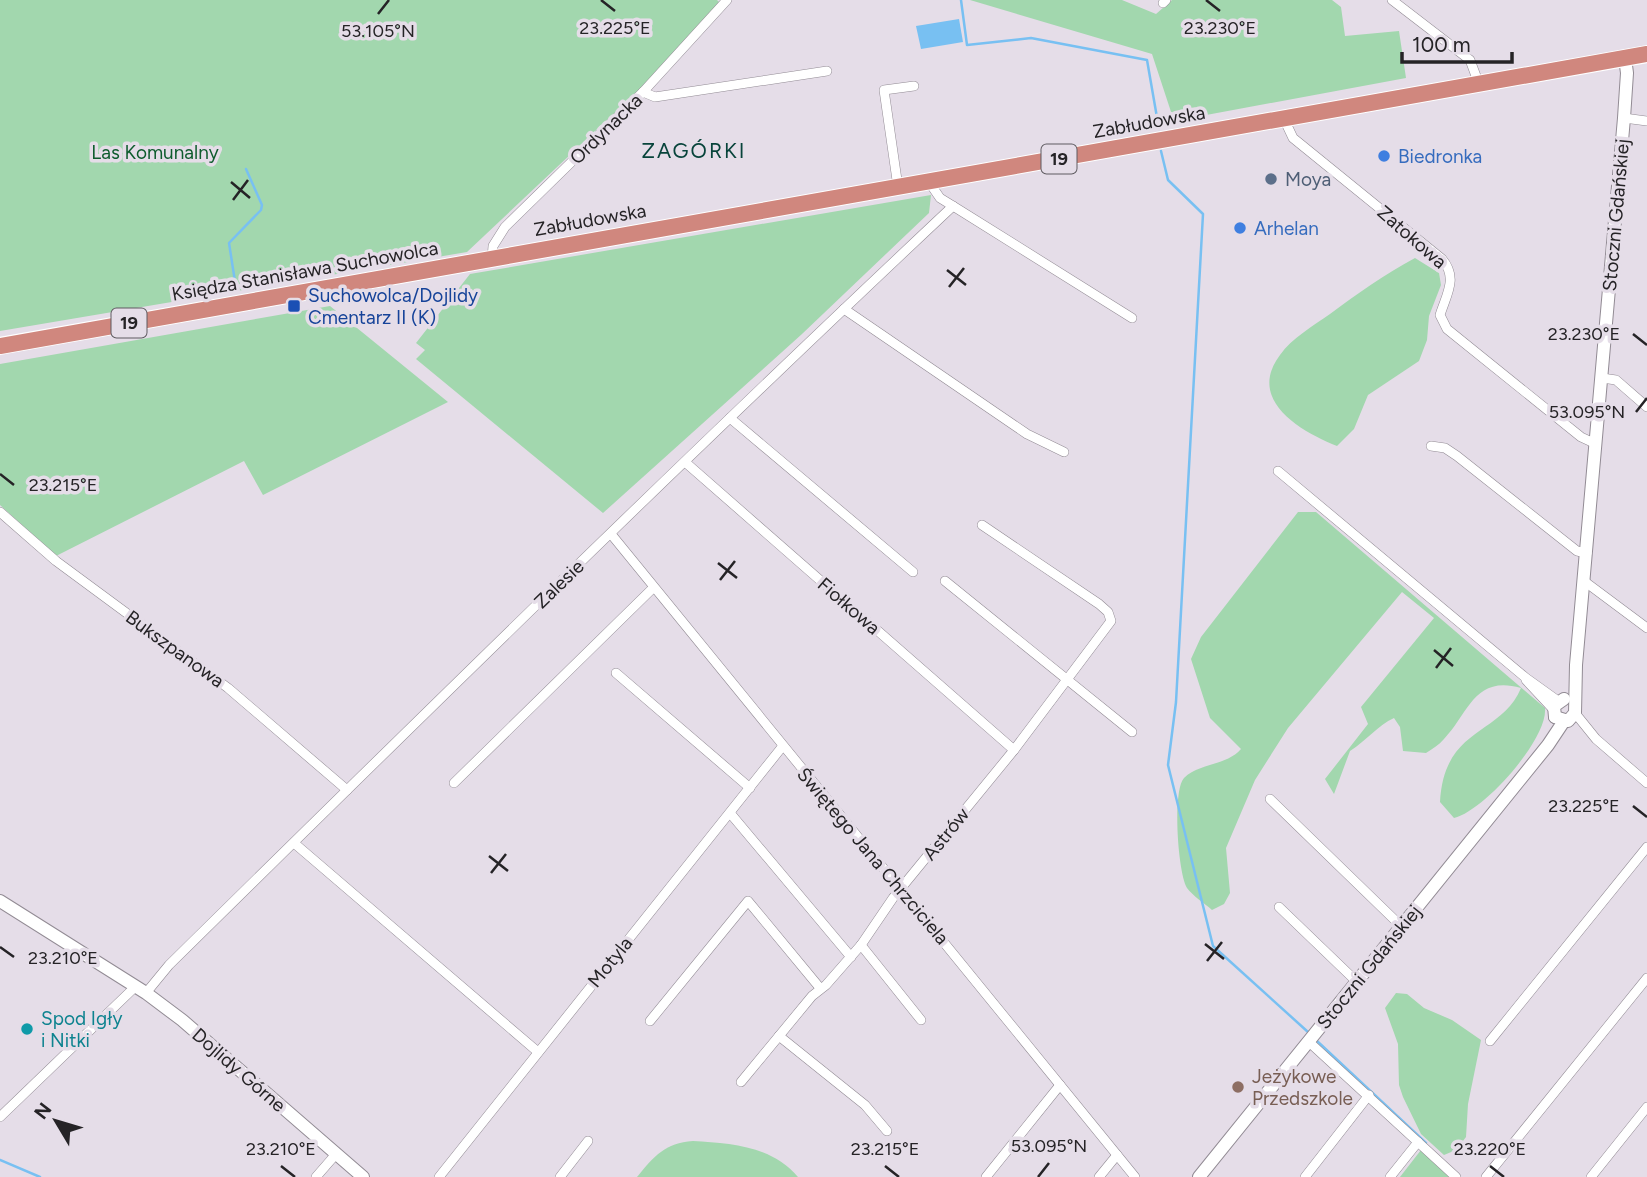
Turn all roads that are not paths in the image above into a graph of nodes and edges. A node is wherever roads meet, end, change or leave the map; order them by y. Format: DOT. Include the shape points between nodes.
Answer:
graph roads {
  1 [pos="727,0"];
  2 [pos="1392,0"];
  3 [pos="1647,54"];
  4 [pos="1625,58"];
  5 [pos="827,71"];
  6 [pos="1479,84"];
  7 [pos="914,86"];
  8 [pos="643,92"];
  9 [pos="1624,118"];
  10 [pos="1284,119"];
  11 [pos="1647,121"];
  12 [pos="929,182"];
  13 [pos="898,187"];
  14 [pos="953,206"];
  15 [pos="492,259"];
  16 [pos="844,309"];
  17 [pos="1132,318"];
  18 [pos="0,346"];
  19 [pos="1602,378"];
  20 [pos="1647,407"];
  21 [pos="730,418"];
  22 [pos="1596,444"];
  23 [pos="1431,446"];
  24 [pos="1064,452"];
  25 [pos="685,462"];
  26 [pos="1278,471"];
  27 [pos="0,512"];
  28 [pos="982,525"];
  29 [pos="611,534"];
  30 [pos="1587,552"];
  31 [pos="913,572"];
  32 [pos="945,581"];
  33 [pos="1584,582"];
  34 [pos="653,588"];
  35 [pos="1647,628"];
  36 [pos="616,673"];
  37 [pos="1066,679"];
  38 [pos="1564,711"];
  39 [pos="1132,732"];
  40 [pos="782,747"];
  41 [pos="1014,750"];
  42 [pos="454,783"];
  43 [pos="1647,783"];
  44 [pos="750,788"];
  45 [pos="348,790"];
  46 [pos="1270,799"];
  47 [pos="730,813"];
  48 [pos="294,843"];
  49 [pos="1647,847"];
  50 [pos="901,890"];
  51 [pos="0,901"];
  52 [pos="1279,907"];
  53 [pos="1402,927"];
  54 [pos="861,945"];
  55 [pos="851,957"];
  56 [pos="1647,978"];
  57 [pos="1357,982"];
  58 [pos="820,988"];
  59 [pos="141,990"];
  60 [pos="921,1020"];
  61 [pos="650,1021"];
  62 [pos="779,1036"];
  63 [pos="1490,1041"];
  64 [pos="1308,1042"];
  65 [pos="538,1052"];
  66 [pos="741,1082"];
  67 [pos="1060,1085"];
  68 [pos="1368,1095"];
  69 [pos="1647,1107"];
  70 [pos="0,1117"];
  71 [pos="887,1131"];
  72 [pos="588,1141"];
  73 [pos="1418,1142"];
  74 [pos="336,1154"];
  75 [pos="1117,1155"];
  76 [pos="316,1177"];
  77 [pos="363,1177"];
  78 [pos="439,1177"];
  79 [pos="560,1177"];
  80 [pos="986,1177"];
  81 [pos="1099,1177"];
  82 [pos="1135,1177"];
  83 [pos="1199,1177"];
  84 [pos="1304,1177"];
  85 [pos="1390,1177"];
  86 [pos="1455,1177"];
  87 [pos="1486,1177"];
  88 [pos="1591,1177"];
  1 -- 8 [label="street, Ordynacka"];
  2 -- 6 [label="street" via="1470,60"];
  3 -- 4 [label="highway, Zabłudowska / 19"];
  4 -- 6 [label="highway, Zabłudowska / 19"];
  4 -- 9 [label="street, Stoczni Gdańskiej"];
  5 -- 8 [label="street" via="655,97"];
  6 -- 10 [label="highway, Zabłudowska / 19"];
  7 -- 13 [label="street" via="884,90"];
  8 -- 15 [label="street, Ordynacka" via="505,227 493,246"];
  9 -- 11 [label="street"];
  9 -- 19 [label="street, Stoczni Gdańskiej"];
  10 -- 12 [label="highway, Zabłudowska / 19"];
  10 -- 22 [label="street, Zatokowa" via="1293,138 1450,269 1452,278 1440,315 1447,329 1581,437"];
  12 -- 13 [label="highway, Zabłudowska / 19"];
  12 -- 14 [label="street" via="940,198"];
  13 -- 15 [label="highway, Zabłudowska / 19"];
  14 -- 16 [label="street, Zalesie"];
  14 -- 17 [label="street"];
  15 -- 18 [label="highway, Księdza Stanisława Suchowolca / 19"];
  16 -- 21 [label="street, Zalesie"];
  16 -- 24 [label="street" via="1027,434"];
  19 -- 20 [label="street" via="1616,380"];
  19 -- 22 [label="street, Stoczni Gdańskiej"];
  21 -- 25 [label="street, Zalesie"];
  21 -- 31 [label="street"];
  22 -- 30 [label="street, Stoczni Gdańskiej"];
  23 -- 30 [label="street" via="1457,456 1577,551"];
  25 -- 29 [label="street, Zalesie"];
  25 -- 41 [label="street, Fiołkowa"];
  26 -- 38 [label="street"];
  27 -- 45 [label="street, Bukszpanowa" via="56,561 228,688"];
  28 -- 37 [label="street, Astrów" via="1108,612 1111,621"];
  29 -- 34 [label="street, Świętego Jana Chrzciciela"];
  29 -- 45 [label="street, Zalesie"];
  30 -- 33 [label="street, Stoczni Gdańskiej"];
  32 -- 37 [label="street"];
  33 -- 35 [label="street"];
  33 -- 38 [label="street, Stoczni Gdańskiej" via="1576,665"];
  34 -- 40 [label="street, Świętego Jana Chrzciciela"];
  34 -- 42 [label="street"];
  36 -- 44 [label="street"];
  37 -- 39 [label="street"];
  37 -- 41 [label="street, Astrów"];
  38 -- 43 [label="street"];
  38 -- 53 [label="street, Stoczni Gdańskiej" via="1538,756"];
  40 -- 44 [label="street, Motyla"];
  40 -- 50 [label="street, Świętego Jana Chrzciciela"];
  41 -- 50 [label="street, Astrów"];
  44 -- 47 [label="street, Motyla"];
  45 -- 48 [label="street, Zalesie"];
  46 -- 53 [label="street"];
  47 -- 55 [label="street"];
  47 -- 65 [label="street, Motyla"];
  48 -- 59 [label="street, Zalesie"];
  48 -- 65 [label="street"];
  49 -- 63 [label="street"];
  50 -- 54 [label="street, Astrów"];
  50 -- 67 [label="street, Świętego Jana Chrzciciela"];
  51 -- 59 [label="street, Dojlidy Górne"];
  52 -- 57 [label="street"];
  53 -- 57 [label="street, Stoczni Gdańskiej"];
  54 -- 55 [label="street, Astrów"];
  54 -- 60 [label="street"];
  55 -- 58 [label="street, Astrów"];
  56 -- 87 [label="street"];
  57 -- 64 [label="street, Stoczni Gdańskiej"];
  58 -- 61 [label="street" via="748,901"];
  58 -- 62 [label="street, Astrów"];
  59 -- 70 [label="street, Zalesie"];
  59 -- 74 [label="street, Dojlidy Górne" via="186,1023"];
  62 -- 66 [label="street, Astrów"];
  62 -- 71 [label="street" via="865,1105"];
  64 -- 68 [label="street"];
  64 -- 83 [label="street, Stoczni Gdańskiej"];
  65 -- 78 [label="street, Motyla"];
  67 -- 75 [label="street, Świętego Jana Chrzciciela"];
  67 -- 80 [label="street"];
  68 -- 73 [label="street"];
  68 -- 84 [label="street"];
  69 -- 88 [label="street"];
  72 -- 79 [label="street"];
  73 -- 85 [label="street"];
  73 -- 86 [label="street"];
  74 -- 76 [label="street"];
  74 -- 77 [label="street, Dojlidy Górne"];
  75 -- 81 [label="street"];
  75 -- 82 [label="street, Świętego Jana Chrzciciela"];
}
